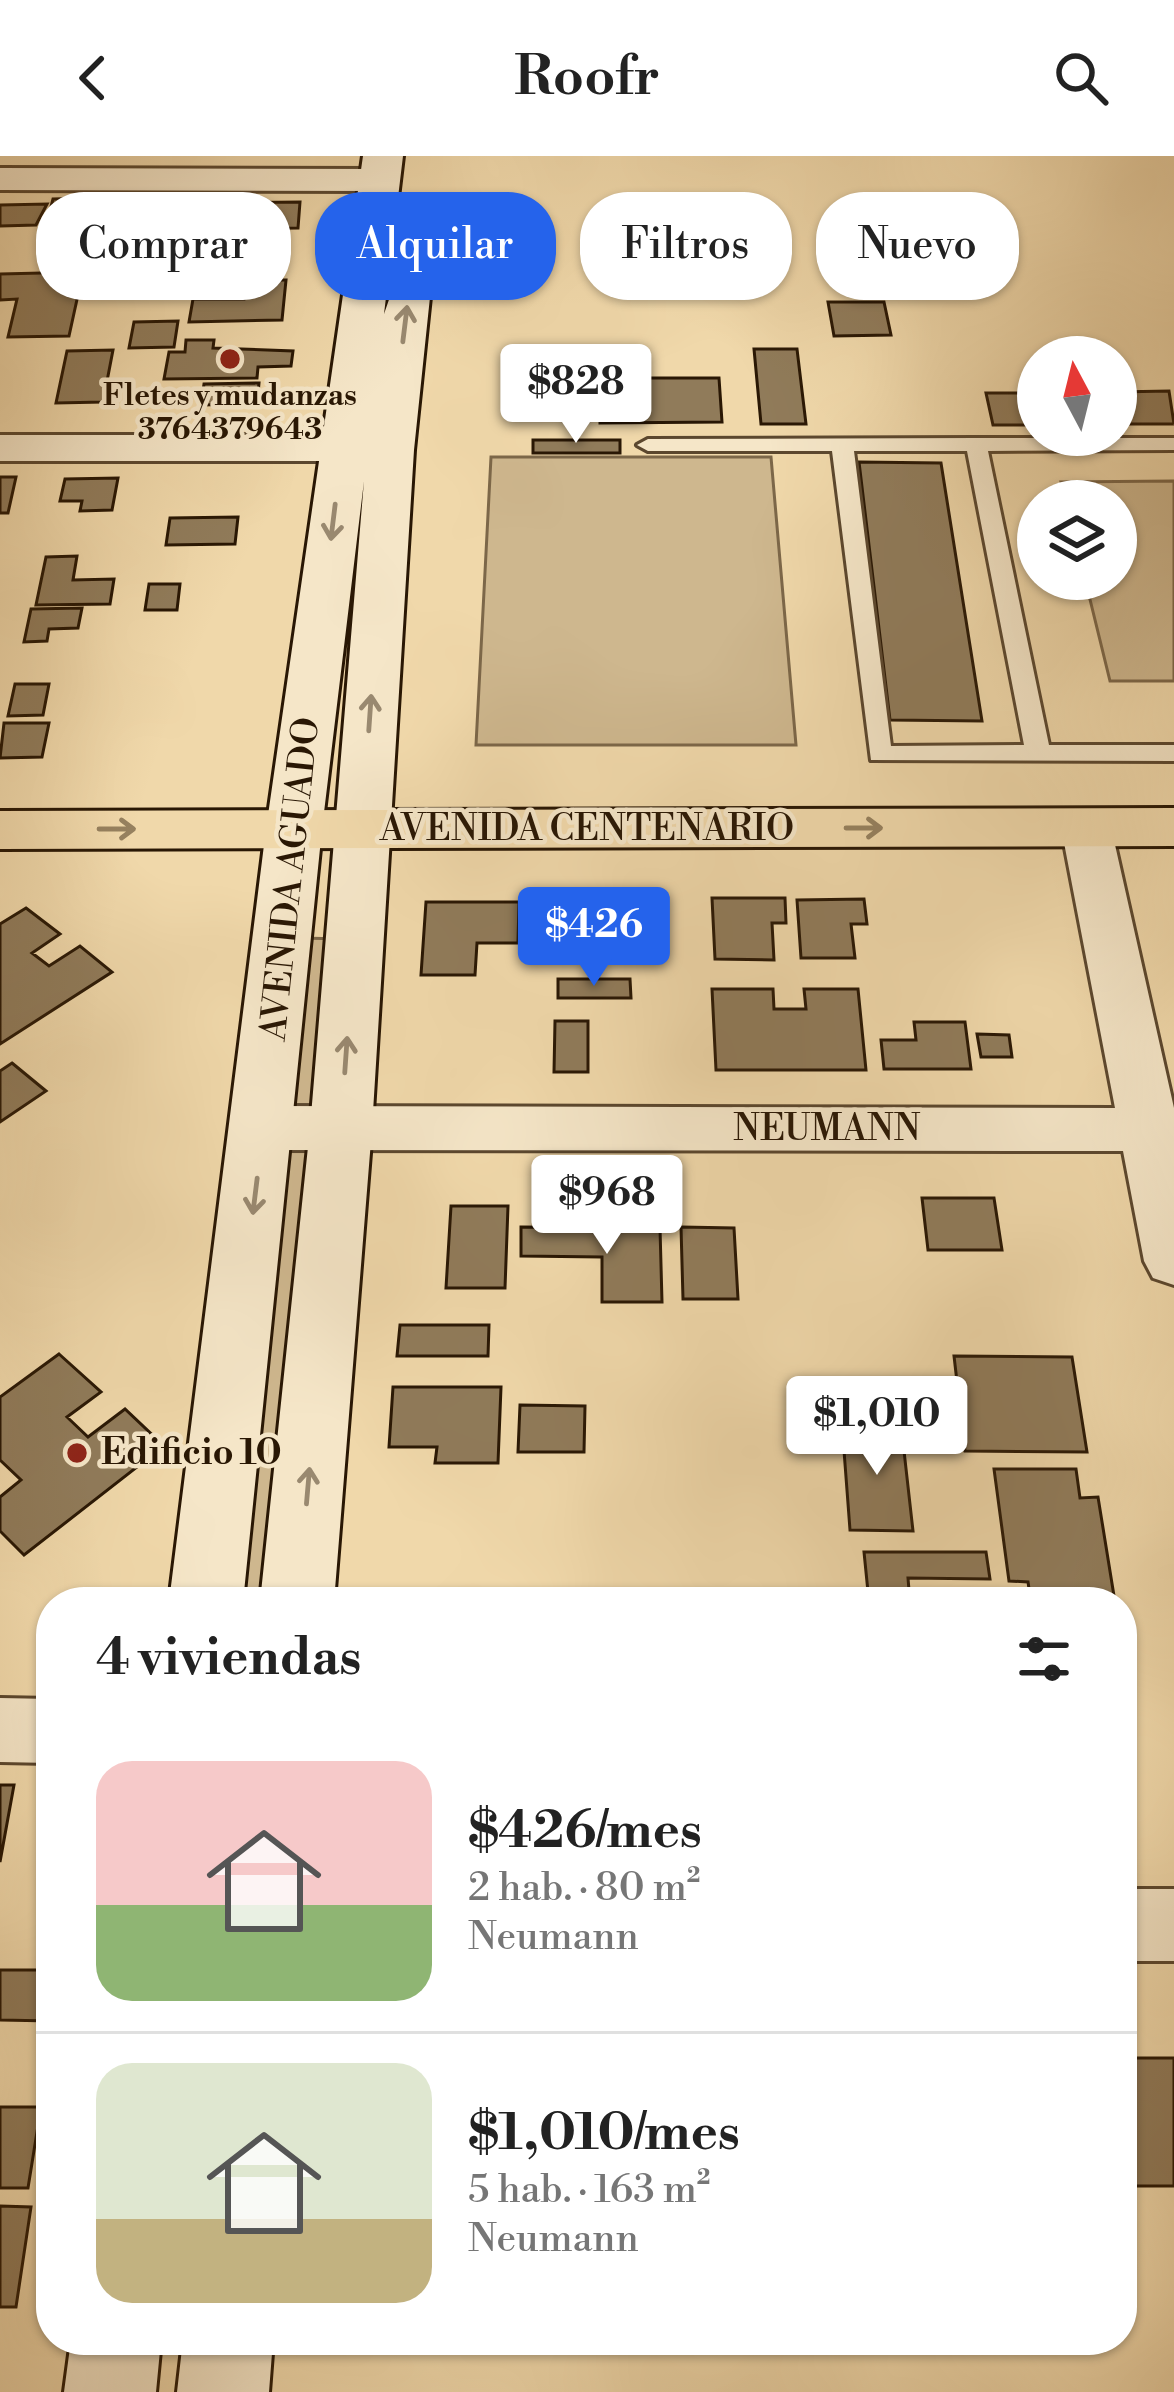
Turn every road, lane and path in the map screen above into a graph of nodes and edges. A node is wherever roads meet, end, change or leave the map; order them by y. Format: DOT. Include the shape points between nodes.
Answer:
graph roads {
  1 [pos="424,156"];
  2 [pos="381,168"];
  3 [pos="0,178"];
  4 [pos="842,444"];
  5 [pos="976,444"];
  6 [pos="1174,444"];
  7 [pos="648,445"];
  8 [pos="0,448"];
  9 [pos="342,448"];
  10 [pos="1038,753"];
  11 [pos="1174,753"];
  12 [pos="1086,827"];
  13 [pos="1174,827"];
  14 [pos="361,829"];
  15 [pos="0,830"];
  16 [pos="294,830"];
  17 [pos="263,1128"];
  18 [pos="341,1128"];
  19 [pos="1161,1130"];
  20 [pos="1174,1261"];
  21 [pos="208,1587"];
  22 [pos="298,1587"];
  23 [pos="0,1730"];
  24 [pos="36,1731"];
  25 [pos="1137,1925"];
  26 [pos="1174,1925"];
  27 [pos="114,2355"];
  28 [pos="227,2355"];
  29 [pos="110,2392"];
  30 [pos="224,2392"];
  14 -- 1 [label="main road, AVENIDA AGUADO, one-way"];
  2 -- 3 [label="street"];
  2 -- 9 [label="main road, AVENIDA AGUADO"];
  4 -- 5 [label="lane"];
  4 -- 7 [label="lane"];
  4 -- 10 [label="lane" via="880,754"];
  5 -- 6 [label="lane"];
  5 -- 10 [label="lane"];
  8 -- 9 [label="street"];
  9 -- 16 [label="main road, AVENIDA AGUADO, one-way"];
  10 -- 11 [label="lane"];
  12 -- 13 [label="main road, AVENIDA CENTENARIO"];
  14 -- 12 [label="main road, AVENIDA CENTENARIO, one-way"];
  12 -- 19 [label="street"];
  14 -- 16 [label="main road, AVENIDA CENTENARIO"];
  18 -- 14 [label="main road, AVENIDA AGUADO, one-way"];
  15 -- 16 [label="main road, AVENIDA CENTENARIO, one-way"];
  16 -- 17 [label="main road, AVENIDA AGUADO"];
  17 -- 18 [label="street, NEUMANN"];
  17 -- 21 [label="main road, AVENIDA AGUADO, one-way"];
  18 -- 19 [label="street, NEUMANN"];
  22 -- 18 [label="main road, AVENIDA AGUADO, one-way"];
  19 -- 20 [label="street"];
  23 -- 24 [label="street"];
  25 -- 26 [label="street"];
  27 -- 29 [label="main road"];
  28 -- 30 [label="main road"];
}
